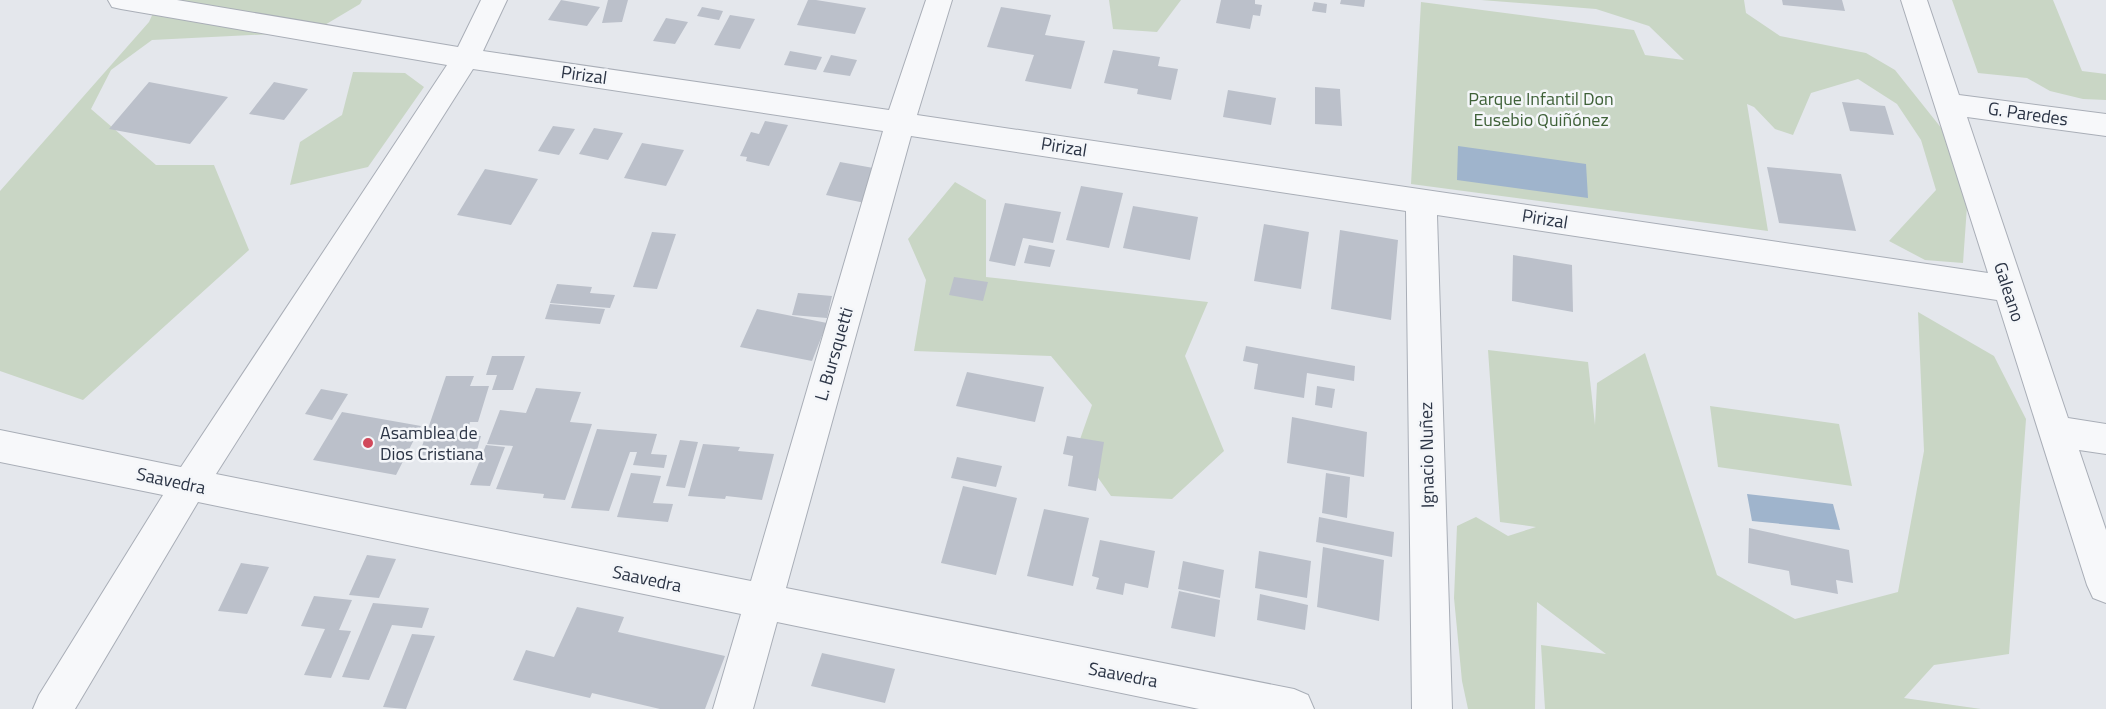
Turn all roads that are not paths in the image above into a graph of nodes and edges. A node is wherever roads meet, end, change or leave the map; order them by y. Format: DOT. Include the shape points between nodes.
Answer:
graph roads {
  1 [pos="121,0"];
  2 [pos="494,0"];
  3 [pos="939,0"];
  4 [pos="1914,0"];
  5 [pos="466,58"];
  6 [pos="1950,104"];
  7 [pos="900,122"];
  8 [pos="2106,125"];
  9 [pos="1421,200"];
  10 [pos="2008,289"];
  11 [pos="2055,431"];
  12 [pos="2106,440"];
  13 [pos="0,446"];
  14 [pos="189,485"];
  15 [pos="2106,585"];
  16 [pos="764,603"];
  17 [pos="53,709"];
  18 [pos="733,709"];
  19 [pos="1294,709"];
  20 [pos="1432,709"];
  1 -- 5 [label="street, Pirizal"];
  2 -- 5 [label="street"];
  3 -- 7 [label="street, L. Bursquetti"];
  4 -- 6 [label="street, Galeano"];
  5 -- 7 [label="street, Pirizal"];
  5 -- 14 [label="street"];
  6 -- 8 [label="street, G. Paredes"];
  6 -- 10 [label="street, Galeano"];
  7 -- 9 [label="street, Pirizal"];
  7 -- 16 [label="street, L. Bursquetti"];
  9 -- 10 [label="street, Pirizal"];
  9 -- 20 [label="street, Ignacio Nuñez"];
  10 -- 11 [label="street, Galeano"];
  11 -- 12 [label="street"];
  11 -- 15 [label="street, Galeano"];
  13 -- 14 [label="street, Saavedra"];
  14 -- 16 [label="street, Saavedra"];
  14 -- 17 [label="street"];
  16 -- 18 [label="street, L. Bursquetti"];
  16 -- 19 [label="street, Saavedra"];
}
